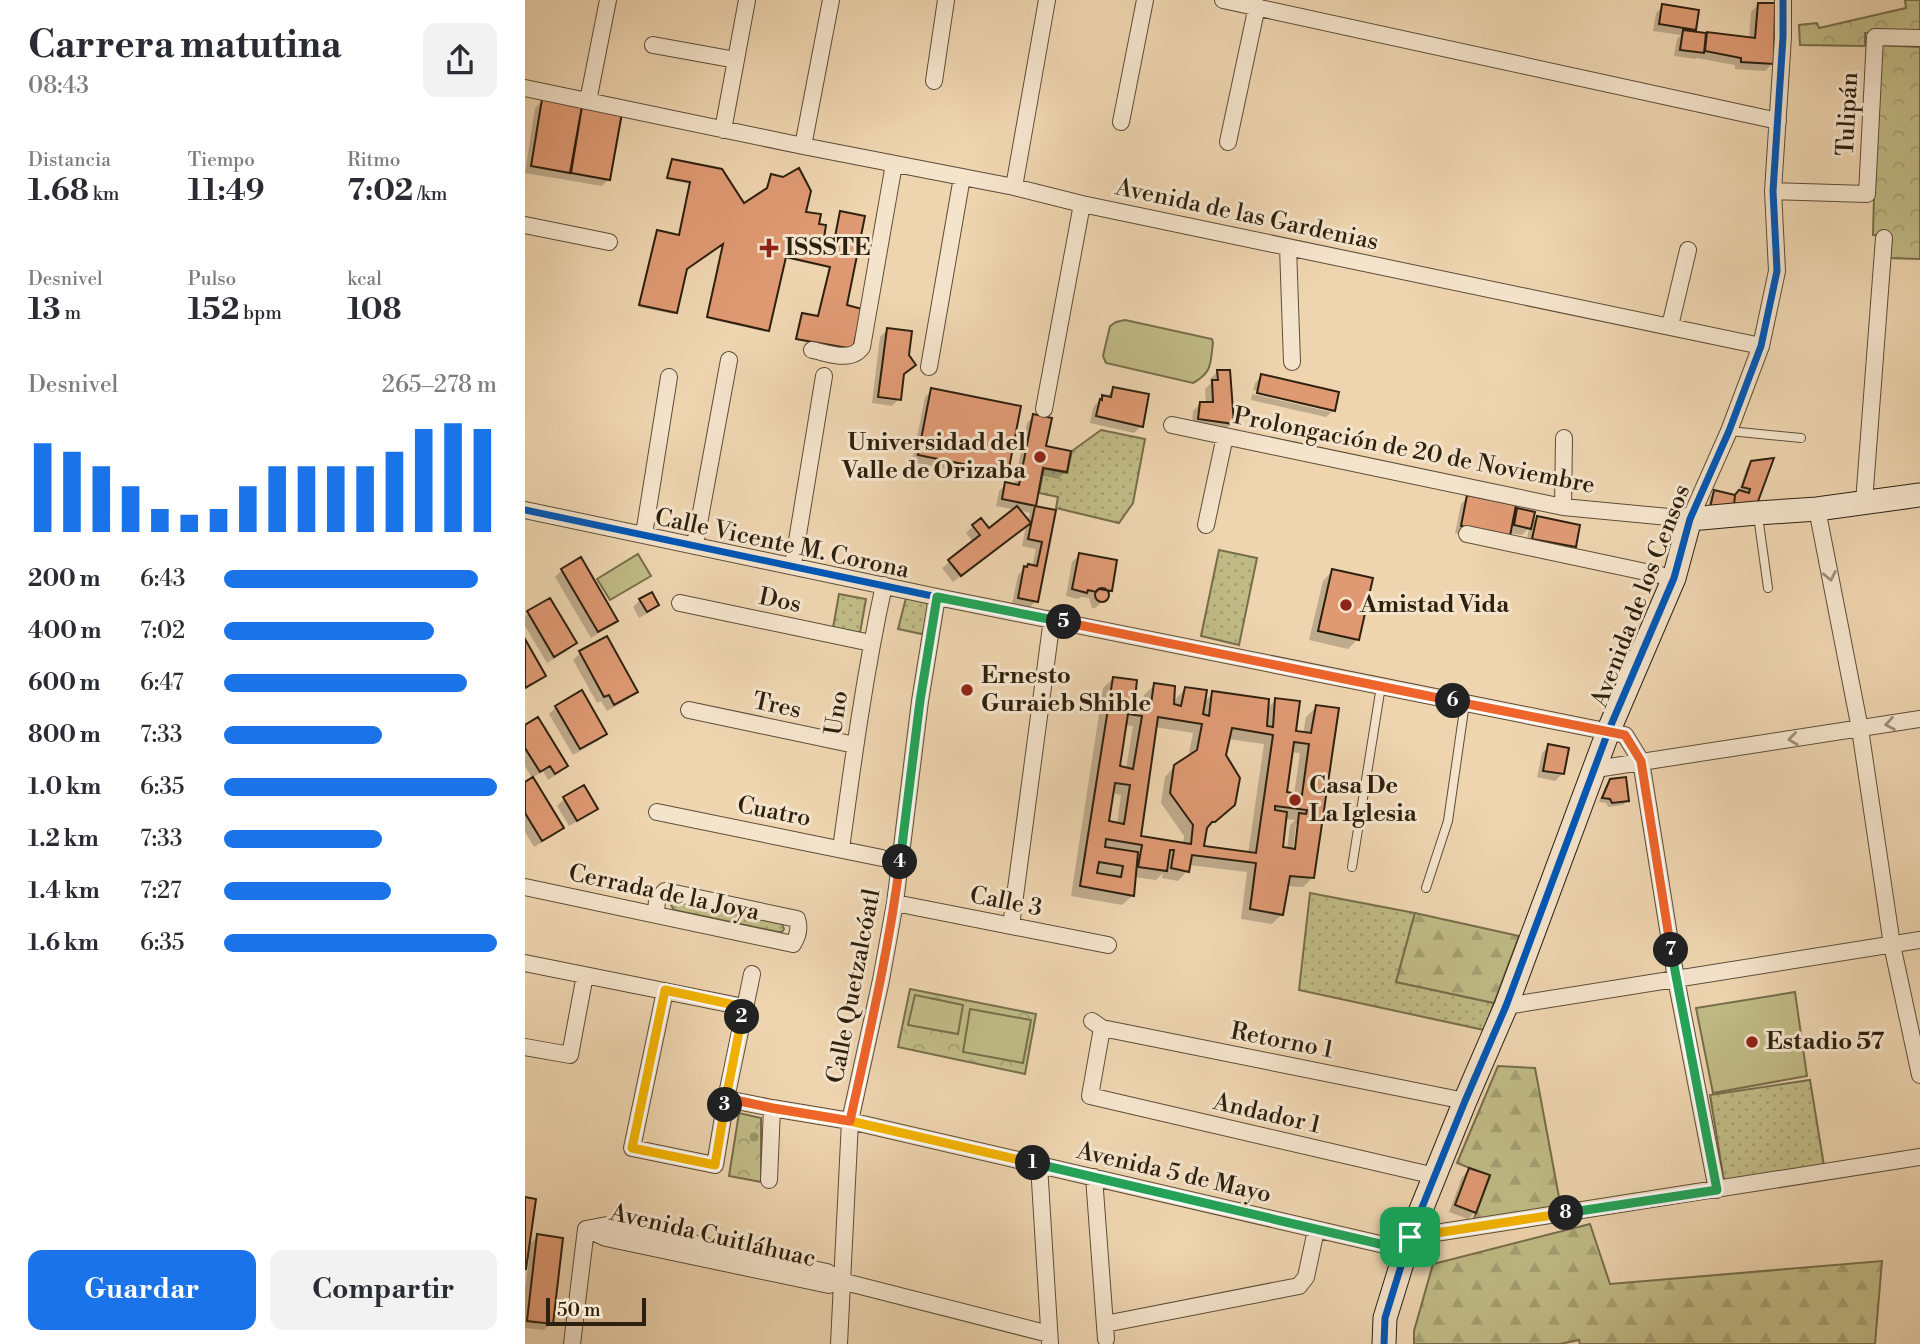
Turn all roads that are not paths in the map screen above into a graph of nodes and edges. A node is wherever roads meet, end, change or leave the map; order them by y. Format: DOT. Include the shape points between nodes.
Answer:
graph roads {
  1 [pos="608,0"];
  2 [pos="747,0"];
  3 [pos="831,0"];
  4 [pos="946,0"];
  5 [pos="1047,0"];
  6 [pos="1145,0"];
  7 [pos="1223,0"];
  8 [pos="1783,0"];
  9 [pos="1257,6"];
  10 [pos="1920,38"];
  11 [pos="653,45"];
  12 [pos="736,60"];
  13 [pos="934,81"];
  14 [pos="525,88"];
  15 [pos="588,101"];
  16 [pos="1778,121"];
  17 [pos="1121,122"];
  18 [pos="723,130"];
  19 [pos="1228,142"];
  20 [pos="803,146"];
  21 [pos="894,164"];
  22 [pos="962,177"];
  23 [pos="1014,187"];
  24 [pos="1773,191"];
  25 [pos="1082,204"];
  26 [pos="525,225"];
  27 [pos="1884,238"];
  28 [pos="609,242"];
  29 [pos="1288,247"];
  30 [pos="1688,250"];
  31 [pos="1670,327"];
  32 [pos="1761,346"];
  33 [pos="812,350"];
  34 [pos="729,360"];
  35 [pos="1292,362"];
  36 [pos="929,367"];
  37 [pos="824,376"];
  38 [pos="669,377"];
  39 [pos="1044,409"];
  40 [pos="1172,425"];
  41 [pos="1729,431"];
  42 [pos="1225,436"];
  43 [pos="1564,438"];
  44 [pos="1801,438"];
  45 [pos="1920,495"];
  46 [pos="1864,502"];
  47 [pos="1563,507"];
  48 [pos="1817,509"];
  49 [pos="525,510"];
  50 [pos="1757,513"];
  51 [pos="1690,519"];
  52 [pos="1206,525"];
  53 [pos="644,534"];
  54 [pos="1467,534"];
  55 [pos="695,545"];
  56 [pos="793,565"];
  57 [pos="1674,578"];
  58 [pos="884,584"];
  59 [pos="1768,588"];
  60 [pos="937,597"];
  61 [pos="680,603"];
  62 [pos="1052,619"];
  63 [pos="871,643"];
  64 [pos="1381,687"];
  65 [pos="1465,704"];
  66 [pos="689,710"];
  67 [pos="1920,719"];
  68 [pos="1860,729"];
  69 [pos="1608,732"];
  70 [pos="855,745"];
  71 [pos="1641,761"];
  72 [pos="1596,769"];
  73 [pos="657,812"];
  74 [pos="842,849"];
  75 [pos="882,858"];
  76 [pos="1353,867"];
  77 [pos="525,887"];
  78 [pos="1426,888"];
  79 [pos="895,903"];
  80 [pos="656,914"];
  81 [pos="1010,926"];
  82 [pos="1920,940"];
  83 [pos="1108,945"];
  84 [pos="1892,945"];
  85 [pos="525,963"];
  86 [pos="752,974"];
  87 [pos="585,975"];
  88 [pos="1676,979"];
  89 [pos="665,990"];
  90 [pos="1506,1006"];
  91 [pos="744,1007"];
  92 [pos="1097,1024"];
  93 [pos="525,1047"];
  94 [pos="1920,1074"];
  95 [pos="726,1098"];
  96 [pos="1465,1101"];
  97 [pos="772,1108"];
  98 [pos="850,1121"];
  99 [pos="1920,1157"];
  100 [pos="1039,1165"];
  101 [pos="1435,1176"];
  102 [pos="1094,1177"];
  103 [pos="769,1180"];
  104 [pos="1717,1190"];
  105 [pos="1316,1230"];
  106 [pos="1408,1244"];
  107 [pos="842,1281"];
  108 [pos="1050,1339"];
  109 [pos="572,1344"];
  110 [pos="839,1344"];
  111 [pos="1384,1344"];
  1 -- 15 [label="street"];
  2 -- 12 [label="street"];
  3 -- 20 [label="street"];
  4 -- 13 [label="street"];
  5 -- 23 [label="street"];
  6 -- 17 [label="street"];
  7 -- 9 [label="street"];
  8 -- 16 [label="street, Avenida de los Censos"];
  9 -- 16 [label="street"];
  9 -- 19 [label="street"];
  10 -- 24 [label="street, Tulipán" via="1875,37 1867,194"];
  11 -- 12 [label="street"];
  12 -- 18 [label="street"];
  14 -- 15 [label="street, Avenida de las Gardenias"];
  15 -- 18 [label="street, Avenida de las Gardenias"];
  16 -- 24 [label="street, Avenida de los Censos"];
  18 -- 20 [label="street, Avenida de las Gardenias"];
  20 -- 21 [label="street, Avenida de las Gardenias"];
  21 -- 22 [label="street, Avenida de las Gardenias"];
  21 -- 33 [label="street" via="862,347 850,356"];
  22 -- 23 [label="street, Avenida de las Gardenias"];
  22 -- 36 [label="street"];
  23 -- 25 [label="street, Avenida de las Gardenias"];
  24 -- 32 [label="street, Avenida de los Censos" via="1777,271"];
  25 -- 29 [label="street, Avenida de las Gardenias"];
  25 -- 39 [label="street"];
  26 -- 28 [label="street"];
  27 -- 46 [label="street"];
  29 -- 31 [label="street, Avenida de las Gardenias"];
  29 -- 35 [label="street"];
  30 -- 31 [label="street"];
  31 -- 32 [label="street, Avenida de las Gardenias"];
  32 -- 41 [label="street, Avenida de los Censos"];
  34 -- 55 [label="street"];
  37 -- 56 [label="street"];
  38 -- 53 [label="street"];
  40 -- 42 [label="street, Prolongación de 20 de Noviembre"];
  41 -- 44 [label="lane"];
  41 -- 51 [label="street, Avenida de los Censos"];
  42 -- 47 [label="street, Prolongación de 20 de Noviembre"];
  42 -- 52 [label="street"];
  43 -- 47 [label="street"];
  45 -- 46 [label="street"];
  46 -- 48 [label="street"];
  47 -- 51 [label="street, Prolongación de 20 de Noviembre"];
  48 -- 50 [label="street"];
  48 -- 68 [label="street, one-way"];
  49 -- 53 [label="street, Calle Vicente M. Corona"];
  50 -- 51 [label="street"];
  50 -- 59 [label="lane"];
  51 -- 57 [label="street, Avenida de los Censos"];
  53 -- 55 [label="street, Calle Vicente M. Corona"];
  54 -- 57 [label="street"];
  55 -- 56 [label="street, Calle Vicente M. Corona"];
  56 -- 58 [label="street, Calle Vicente M. Corona"];
  57 -- 69 [label="street, Avenida de los Censos"];
  58 -- 60 [label="street, Calle Vicente M. Corona"];
  58 -- 63 [label="street, Uno"];
  60 -- 62 [label="street, Calle Vicente M. Corona"];
  60 -- 79 [label="street, Calle Quetzalcóatl"];
  61 -- 63 [label="street, Dos"];
  62 -- 64 [label="street, Calle Vicente M. Corona"];
  62 -- 81 [label="street"];
  63 -- 70 [label="street, Uno"];
  64 -- 65 [label="street, Calle Vicente M. Corona"];
  64 -- 76 [label="lane"];
  65 -- 69 [label="street, Calle Vicente M. Corona"];
  65 -- 78 [label="lane" via="1448,821"];
  66 -- 70 [label="street, Tres"];
  67 -- 68 [label="street, one-way"];
  68 -- 71 [label="street, one-way"];
  68 -- 84 [label="street"];
  69 -- 71 [label="street" via="1625,735"];
  69 -- 72 [label="street, Avenida de los Censos"];
  70 -- 74 [label="street, Uno"];
  71 -- 72 [label="street"];
  71 -- 88 [label="street"];
  72 -- 90 [label="street, Avenida de los Censos"];
  73 -- 74 [label="street, Cuatro"];
  74 -- 75 [label="street, Cuatro"];
  77 -- 80 [label="street, Cerrada de la Joya"];
  79 -- 81 [label="street, Calle 3"];
  79 -- 98 [label="street, Calle Quetzalcóatl"];
  80 -- 80 [label="street, Cerrada de la Joya" via="793,944 798,935 797,919 665,891 657,900"];
  81 -- 83 [label="street, Calle 3"];
  82 -- 84 [label="street"];
  84 -- 88 [label="street"];
  84 -- 94 [label="street"];
  85 -- 87 [label="street"];
  86 -- 91 [label="street"];
  87 -- 89 [label="street"];
  87 -- 93 [label="street" via="570,1055"];
  88 -- 90 [label="street"];
  88 -- 104 [label="street"];
  89 -- 91 [label="street"];
  89 -- 95 [label="street" via="632,1148 715,1165"];
  90 -- 96 [label="street, Avenida de los Censos"];
  91 -- 95 [label="street"];
  92 -- 96 [label="street, Retorno 1"];
  92 -- 101 [label="street, Andador 1" via="1090,1096"];
  95 -- 97 [label="street"];
  96 -- 101 [label="street, Avenida de los Censos"];
  97 -- 98 [label="street"];
  97 -- 103 [label="street"];
  98 -- 100 [label="street, Avenida 5 de Mayo"];
  98 -- 107 [label="street, Calle Quetzalcóatl"];
  99 -- 104 [label="street"];
  100 -- 102 [label="street, Avenida 5 de Mayo"];
  100 -- 108 [label="street"];
  101 -- 106 [label="street, Avenida de los Censos"];
  102 -- 105 [label="street, Avenida 5 de Mayo"];
  102 -- 105 [label="street" via="1105,1332 1299,1286 1306,1276"];
  104 -- 106 [label="street"];
  105 -- 106 [label="street, Avenida 5 de Mayo"];
  106 -- 111 [label="street, Avenida de los Censos" via="1385,1318"];
  107 -- 108 [label="street, Avenida Cuitláhuac"];
  107 -- 109 [label="street, Avenida Cuitláhuac" via="827,1272 607,1224 586,1229"];
  107 -- 110 [label="street, Calle Quetzalcóatl"];
}
